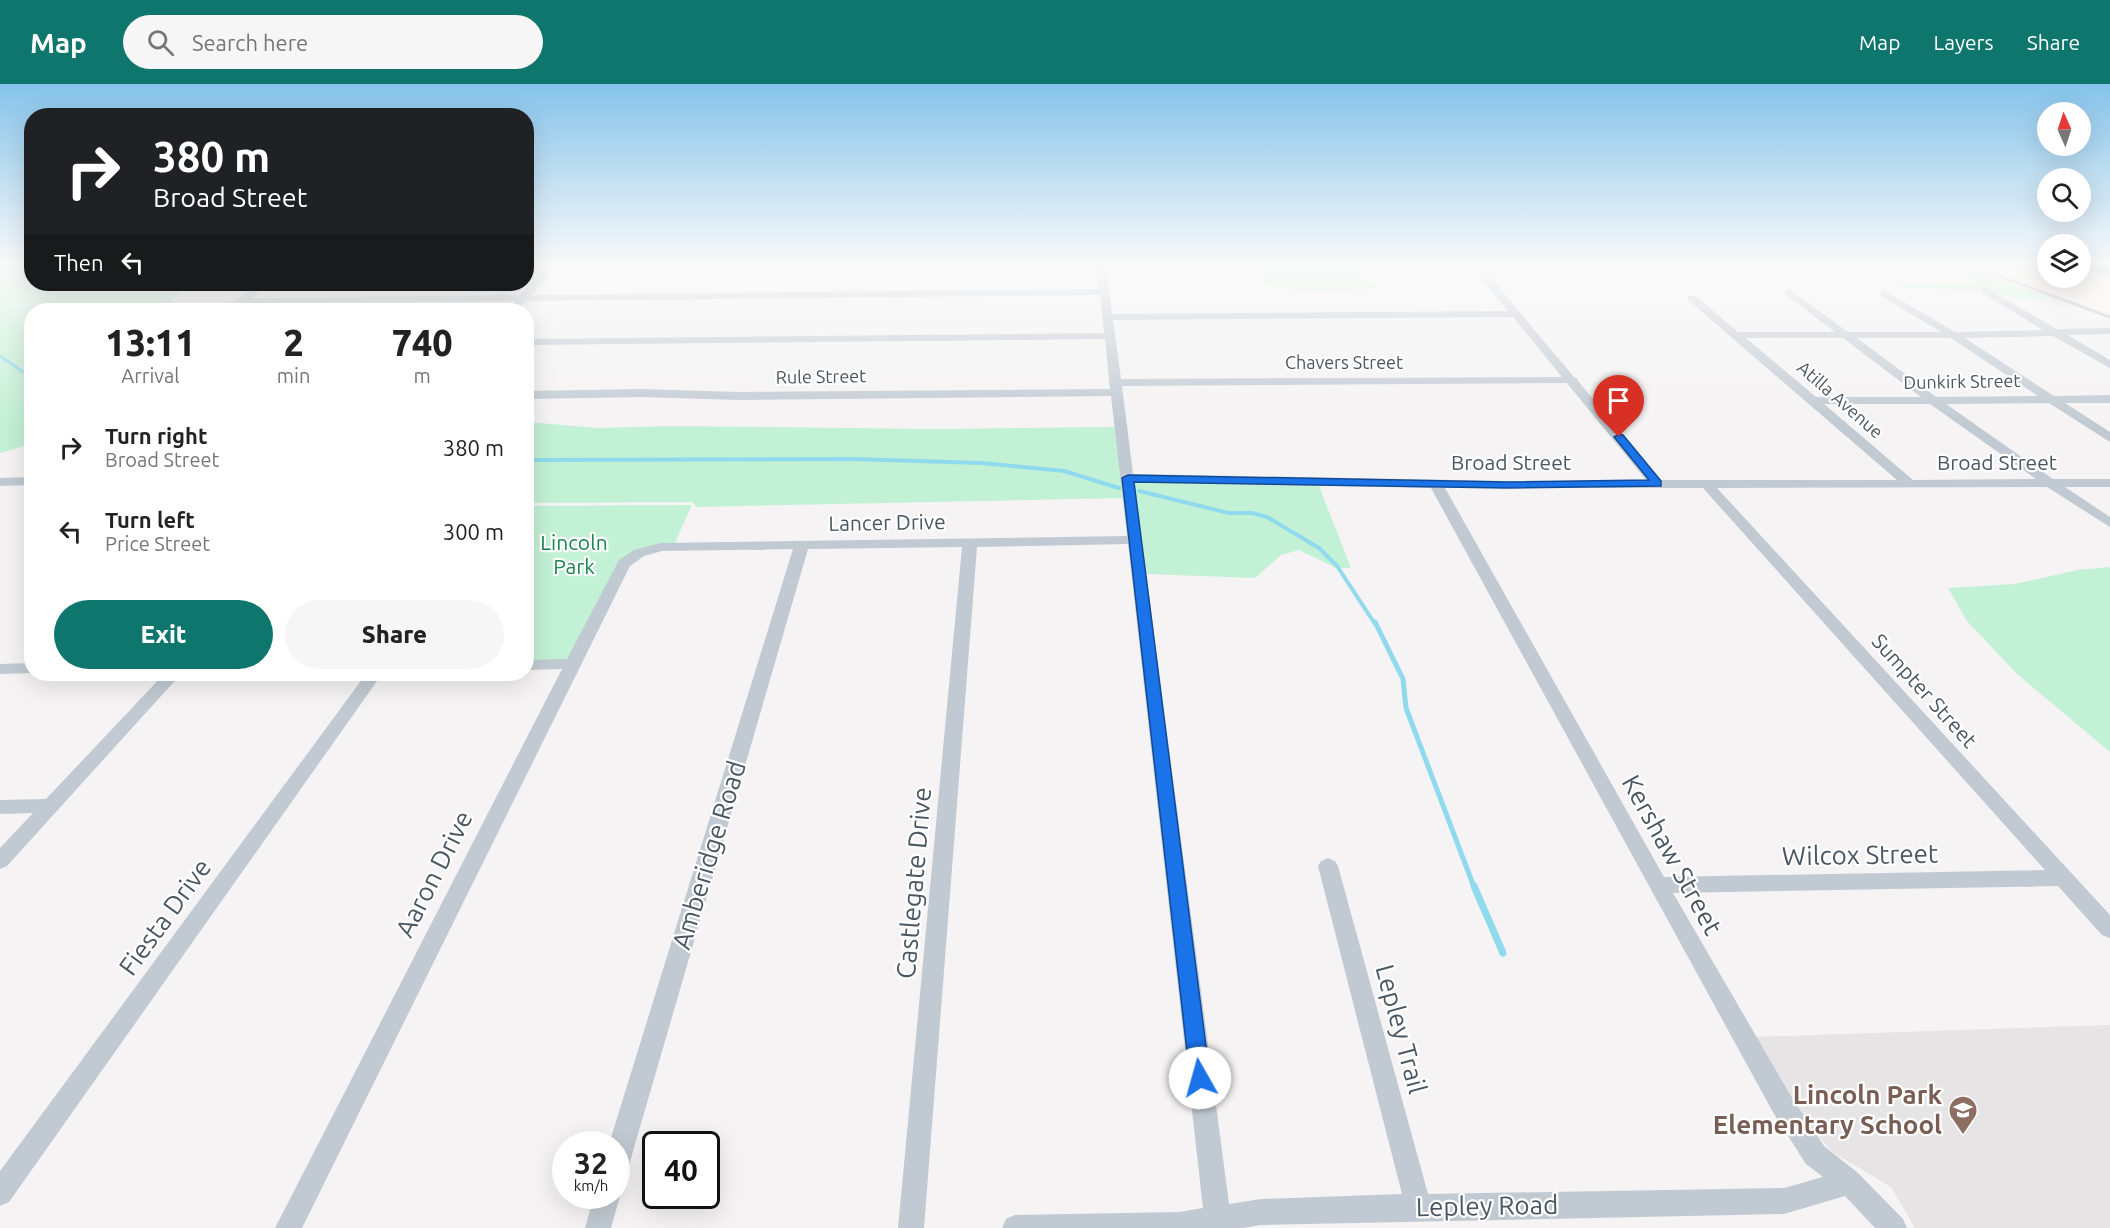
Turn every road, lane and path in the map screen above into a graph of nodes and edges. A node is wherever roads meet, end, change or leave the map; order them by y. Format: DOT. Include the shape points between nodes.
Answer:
graph roads {
  1 [pos="1108,318"];
  2 [pos="1520,318"];
  3 [pos="1717,318"];
  4 [pos="1823,318"];
  5 [pos="1926,318"];
  6 [pos="2031,318"];
  7 [pos="2110,331"];
  8 [pos="2056,333"];
  9 [pos="1952,334"];
  10 [pos="1737,335"];
  11 [pos="1845,335"];
  12 [pos="1110,336"];
  13 [pos="534,342"];
  14 [pos="2110,365"];
  15 [pos="1573,380"];
  16 [pos="1116,387"];
  17 [pos="534,395"];
  18 [pos="2051,399"];
  19 [pos="2110,399"];
  20 [pos="1933,400"];
  21 [pos="1814,401"];
  22 [pos="2110,438"];
  23 [pos="1128,478"];
  24 [pos="24,481"];
  25 [pos="0,482"];
  26 [pos="2049,483"];
  27 [pos="2110,483"];
  28 [pos="1436,484"];
  29 [pos="1657,484"];
  30 [pos="1706,484"];
  31 [pos="1910,484"];
  32 [pos="2110,523"];
  33 [pos="1135,540"];
  34 [pos="970,543"];
  35 [pos="802,545"];
  36 [pos="639,553"];
  37 [pos="573,664"];
  38 [pos="534,665"];
  39 [pos="24,668"];
  40 [pos="0,669"];
  41 [pos="166,681"];
  42 [pos="369,681"];
  43 [pos="50,806"];
  44 [pos="0,807"];
  45 [pos="0,861"];
  46 [pos="1328,866"];
  47 [pos="2064,878"];
  48 [pos="1658,885"];
  49 [pos="2110,929"];
  50 [pos="626,1131"];
  51 [pos="1849,1182"];
  52 [pos="0,1193"];
  53 [pos="1418,1206"];
  54 [pos="604,1209"];
  55 [pos="1218,1223"];
  56 [pos="288,1228"];
  57 [pos="598,1228"];
  58 [pos="911,1228"];
  59 [pos="1015,1228"];
  60 [pos="1894,1228"];
  1 -- 12 [label="street"];
  2 -- 15 [label="street"];
  3 -- 10 [label="street, Atilla Avenue"];
  4 -- 11 [label="street"];
  5 -- 9 [label="street"];
  6 -- 8 [label="street"];
  7 -- 8 [label="street"];
  8 -- 9 [label="street"];
  8 -- 14 [label="street"];
  9 -- 11 [label="street"];
  9 -- 18 [label="street"];
  10 -- 11 [label="street"];
  10 -- 21 [label="street, Atilla Avenue"];
  11 -- 20 [label="street"];
  12 -- 13 [label="street"];
  12 -- 16 [label="street"];
  15 -- 16 [label="street, Chavers Street"];
  15 -- 29 [label="street"];
  16 -- 17 [label="street, Rule Street" via="739,396"];
  16 -- 23 [label="street"];
  18 -- 19 [label="street, Dunkirk Street"];
  18 -- 20 [label="street, Dunkirk Street"];
  18 -- 22 [label="street"];
  20 -- 21 [label="street, Dunkirk Street"];
  20 -- 26 [label="street"];
  21 -- 31 [label="street, Atilla Avenue"];
  23 -- 28 [label="street, Broad Street"];
  23 -- 33 [label="street"];
  24 -- 25 [label="street"];
  26 -- 27 [label="street, Broad Street"];
  26 -- 31 [label="street, Broad Street"];
  26 -- 32 [label="street"];
  28 -- 29 [label="street, Broad Street"];
  28 -- 48 [label="street, Kershaw Street"];
  29 -- 30 [label="street, Broad Street"];
  30 -- 31 [label="street, Broad Street"];
  30 -- 47 [label="street, Sumpter Street"];
  33 -- 34 [label="street, Lancer Drive"];
  33 -- 55 [label="street"];
  34 -- 35 [label="street, Lancer Drive"];
  34 -- 58 [label="street, Castlegate Drive"];
  35 -- 36 [label="street, Lancer Drive" via="661,547"];
  35 -- 50 [label="street, Amberidge Road"];
  36 -- 37 [label="street, Aaron Drive" via="624,563"];
  37 -- 38 [label="street"];
  37 -- 56 [label="street, Aaron Drive"];
  39 -- 40 [label="street"];
  41 -- 43 [label="street"];
  42 -- 52 [label="street, Fiesta Drive"];
  43 -- 44 [label="street"];
  43 -- 45 [label="street"];
  46 -- 53 [label="street, Lepley Trail"];
  47 -- 48 [label="street, Wilcox Street"];
  47 -- 49 [label="street, Sumpter Street"];
  48 -- 51 [label="street, Kershaw Street" via="1783,1106 1815,1155"];
  51 -- 53 [label="street, Lepley Road" via="1784,1202"];
  51 -- 60 [label="street, Kershaw Street"];
  53 -- 55 [label="street, Lepley Road" via="1261,1212"];
  54 -- 57 [label="street"];
  55 -- 59 [label="street, Lepley Road"];
}
